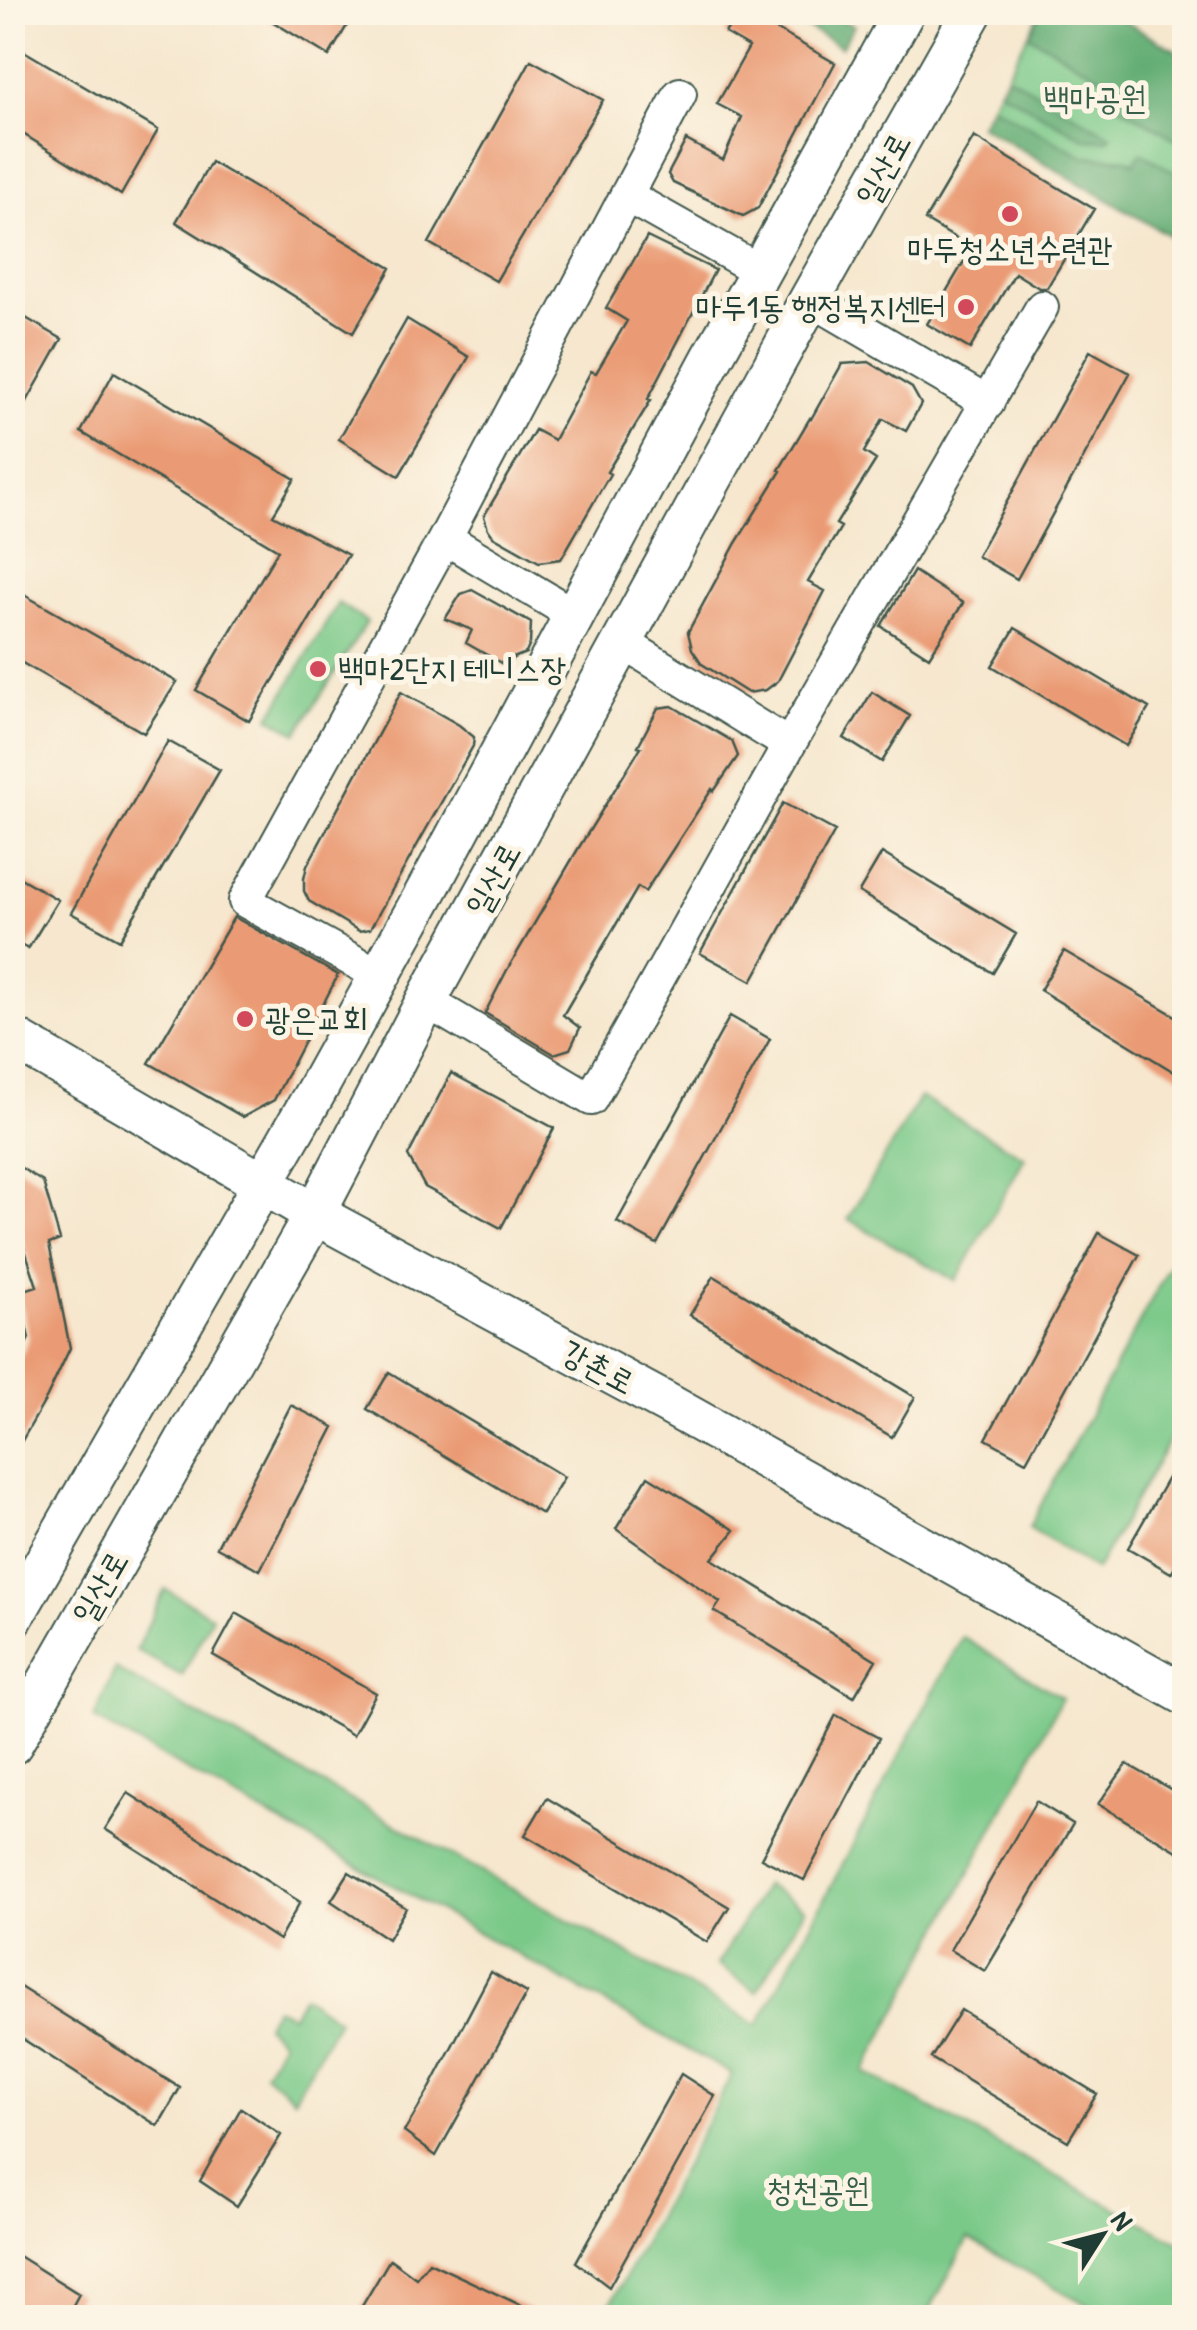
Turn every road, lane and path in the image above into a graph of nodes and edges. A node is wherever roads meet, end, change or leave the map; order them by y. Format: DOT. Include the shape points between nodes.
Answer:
graph roads {
  1 [pos="904,12"];
  2 [pos="972,12"];
  3 [pos="680,94"];
  4 [pos="627,196"];
  5 [pos="760,271"];
  6 [pos="810,299"];
  7 [pos="1042,307"];
  8 [pos="988,403"];
  9 [pos="445,538"];
  10 [pos="574,615"];
  11 [pos="622,642"];
  12 [pos="789,745"];
  13 [pos="379,975"];
  14 [pos="426,1001"];
  15 [pos="12,1038"];
  16 [pos="263,1184"];
  17 [pos="314,1214"];
  18 [pos="12,1620"];
  19 [pos="1184,1694"];
  20 [pos="12,1744"];
  1 -- 5 [label="main road, 일산로"];
  2 -- 6 [label="main road, 일산로"];
  3 -- 4 [label="street"];
  4 -- 5 [label="street"];
  4 -- 9 [label="street"];
  5 -- 10 [label="main road, 일산로"];
  6 -- 8 [label="street"];
  6 -- 11 [label="main road, 일산로"];
  7 -- 8 [label="street"];
  8 -- 12 [label="street"];
  9 -- 10 [label="street"];
  9 -- 13 [label="street" via="245,901"];
  10 -- 13 [label="main road, 일산로"];
  11 -- 12 [label="street"];
  11 -- 14 [label="main road, 일산로"];
  12 -- 14 [label="street" via="591,1098"];
  13 -- 16 [label="main road, 일산로"];
  14 -- 17 [label="main road, 일산로"];
  15 -- 16 [label="main road, 강촌로"];
  16 -- 17 [label="main road, 강촌로"];
  16 -- 18 [label="main road, 일산로"];
  17 -- 19 [label="main road, 강촌로"];
  17 -- 20 [label="main road, 일산로"];
}
